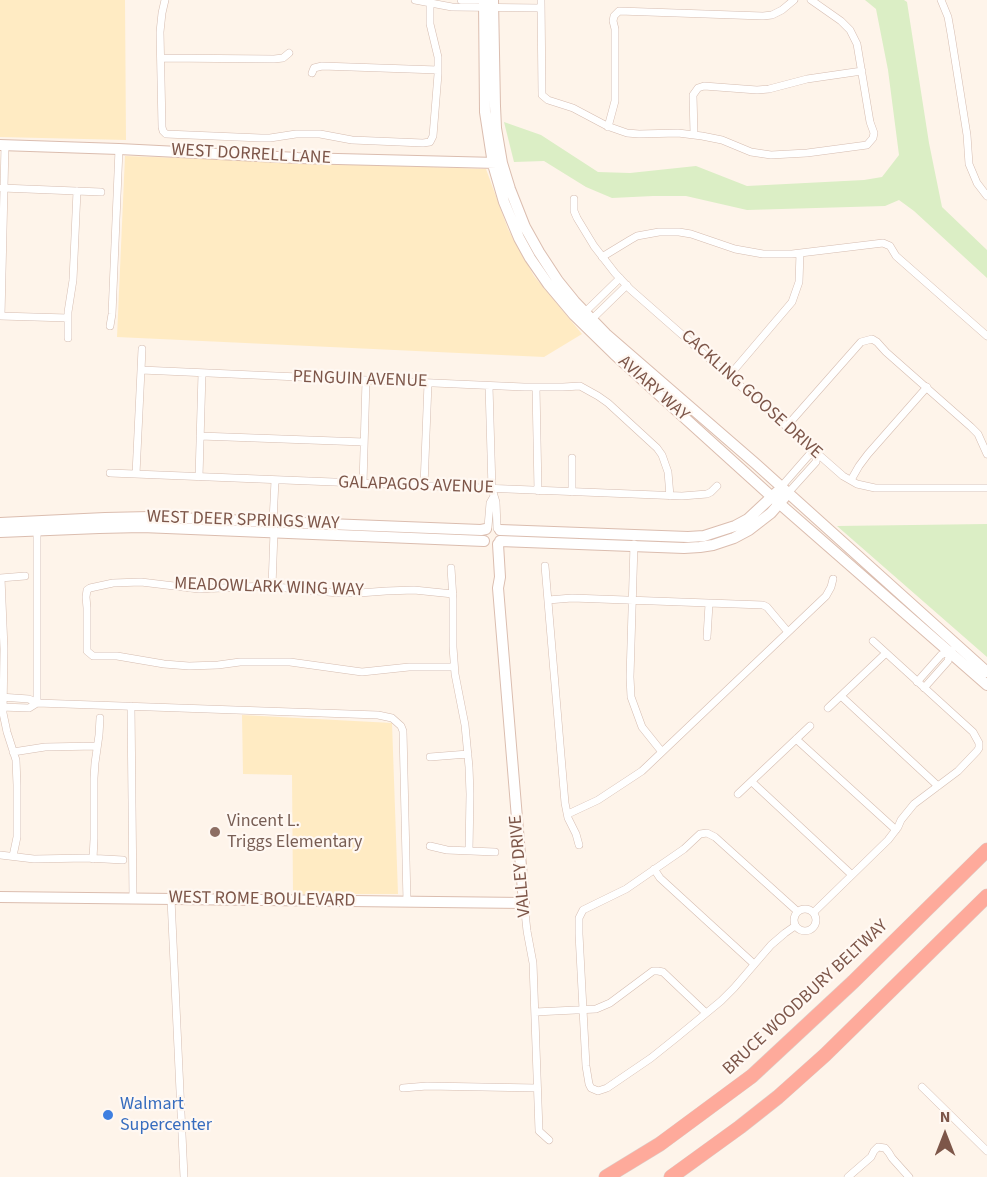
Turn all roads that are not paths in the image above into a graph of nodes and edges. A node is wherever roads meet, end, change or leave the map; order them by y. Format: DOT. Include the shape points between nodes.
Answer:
graph roads {
  1 [pos="165,0"];
  2 [pos="417,0"];
  3 [pos="461,0"];
  4 [pos="541,0"];
  5 [pos="794,0"];
  6 [pos="811,0"];
  7 [pos="941,0"];
  8 [pos="430,2"];
  9 [pos="487,3"];
  10 [pos="541,8"];
  11 [pos="289,53"];
  12 [pos="160,58"];
  13 [pos="438,70"];
  14 [pos="862,71"];
  15 [pos="312,73"];
  16 [pos="608,127"];
  17 [pos="694,135"];
  18 [pos="3,145"];
  19 [pos="119,148"];
  20 [pos="498,163"];
  21 [pos="2,188"];
  22 [pos="77,191"];
  23 [pos="102,192"];
  24 [pos="987,196"];
  25 [pos="574,199"];
  26 [pos="800,253"];
  27 [pos="602,257"];
  28 [pos="620,278"];
  29 [pos="627,285"];
  30 [pos="1,316"];
  31 [pos="68,318"];
  32 [pos="585,320"];
  33 [pos="110,326"];
  34 [pos="987,336"];
  35 [pos="68,338"];
  36 [pos="142,349"];
  37 [pos="141,370"];
  38 [pos="202,373"];
  39 [pos="729,376"];
  40 [pos="366,380"];
  41 [pos="428,383"];
  42 [pos="489,386"];
  43 [pos="536,387"];
  44 [pos="927,387"];
  45 [pos="786,427"];
  46 [pos="200,436"];
  47 [pos="364,442"];
  48 [pos="817,454"];
  49 [pos="987,454"];
  50 [pos="572,458"];
  51 [pos="110,473"];
  52 [pos="136,474"];
  53 [pos="198,477"];
  54 [pos="275,480"];
  55 [pos="850,480"];
  56 [pos="363,484"];
  57 [pos="424,486"];
  58 [pos="717,486"];
  59 [pos="987,488"];
  60 [pos="785,490"];
  61 [pos="538,491"];
  62 [pos="572,492"];
  63 [pos="493,493"];
  64 [pos="670,496"];
  65 [pos="776,500"];
  66 [pos="0,523"];
  67 [pos="37,526"];
  68 [pos="273,527"];
  69 [pos="493,528"];
  70 [pos="0,532"];
  71 [pos="634,541"];
  72 [pos="493,543"];
  73 [pos="545,566"];
  74 [pos="451,568"];
  75 [pos="25,576"];
  76 [pos="1,578"];
  77 [pos="833,579"];
  78 [pos="273,586"];
  79 [pos="453,594"];
  80 [pos="548,600"];
  81 [pos="633,601"];
  82 [pos="709,604"];
  83 [pos="788,632"];
  84 [pos="707,637"];
  85 [pos="873,641"];
  86 [pos="953,648"];
  87 [pos="886,653"];
  88 [pos="454,667"];
  89 [pos="987,672"];
  90 [pos="917,682"];
  91 [pos="987,685"];
  92 [pos="924,688"];
  93 [pos="841,696"];
  94 [pos="2,697"];
  95 [pos="38,703"];
  96 [pos="131,706"];
  97 [pos="2,707"];
  98 [pos="828,708"];
  99 [pos="100,718"];
  100 [pos="810,726"];
  101 [pos="796,739"];
  102 [pos="97,746"];
  103 [pos="13,752"];
  104 [pos="662,752"];
  105 [pos="468,754"];
  106 [pos="430,757"];
  107 [pos="752,782"];
  108 [pos="938,786"];
  109 [pos="738,794"];
  110 [pos="568,814"];
  111 [pos="896,830"];
  112 [pos="579,845"];
  113 [pos="430,846"];
  114 [pos="987,850"];
  115 [pos="469,851"];
  116 [pos="495,852"];
  117 [pos="0,855"];
  118 [pos="13,856"];
  119 [pos="93,859"];
  120 [pos="123,860"];
  121 [pos="654,869"];
  122 [pos="852,875"];
  123 [pos="987,896"];
  124 [pos="0,897"];
  125 [pos="133,898"];
  126 [pos="171,899"];
  127 [pos="407,902"];
  128 [pos="524,903"];
  129 [pos="797,911"];
  130 [pos="814,912"];
  131 [pos="795,926"];
  132 [pos="754,964"];
  133 [pos="584,1011"];
  134 [pos="535,1012"];
  135 [pos="706,1013"];
  136 [pos="922,1087"];
  137 [pos="403,1088"];
  138 [pos="537,1088"];
  139 [pos="549,1140"];
  140 [pos="987,1151"];
  141 [pos="184,1177"];
  142 [pos="606,1177"];
  143 [pos="671,1177"];
  144 [pos="848,1177"];
  145 [pos="909,1177"];
  1 -- 12 [label="street"];
  2 -- 8 [label="street"];
  3 -- 9 [label="street"];
  4 -- 10 [label="street"];
  5 -- 16 [label="street" via="782,10 763,16 616,13 612,21 615,101"];
  6 -- 14 [label="street" via="850,30"];
  7 -- 24 [label="street" via="951,34 969,164"];
  8 -- 9 [label="street" via="452,8"];
  8 -- 13 [label="street"];
  9 -- 10 [label="street"];
  9 -- 20 [label="main road, AVIARY WAY" via="485,112"];
  10 -- 16 [label="street" via="541,92 545,98"];
  11 -- 12 [label="street" via="274,59"];
  12 -- 13 [label="street" via="163,131 168,134 270,138 320,134 352,140 430,142"];
  13 -- 15 [label="street" via="322,66"];
  14 -- 17 [label="street" via="769,88 698,88 693,96"];
  14 -- 17 [label="street" via="874,133 863,146 771,155"];
  16 -- 17 [label="street" via="639,134"];
  18 -- 19 [label="main road, WEST DORRELL LANE"];
  18 -- 21 [label="street"];
  19 -- 20 [label="main road, WEST DORRELL LANE"];
  19 -- 33 [label="street"];
  20 -- 32 [label="main road, AVIARY WAY" via="504,202 525,249 548,284"];
  21 -- 22 [label="street"];
  21 -- 30 [label="street"];
  22 -- 23 [label="street"];
  22 -- 31 [label="street"];
  25 -- 27 [label="street, CACKLING GOOSE DRIVE" via="577,218"];
  26 -- 27 [label="street" via="753,253 691,234 659,232 637,237"];
  26 -- 34 [label="street" via="887,244"];
  26 -- 39 [label="street" via="798,289 792,302"];
  27 -- 28 [label="street, CACKLING GOOSE DRIVE"];
  28 -- 29 [label="street, CACKLING GOOSE DRIVE"];
  28 -- 32 [label="street"];
  29 -- 32 [label="street"];
  29 -- 39 [label="street, CACKLING GOOSE DRIVE"];
  30 -- 31 [label="street"];
  31 -- 35 [label="street"];
  32 -- 60 [label="main road, AVIARY WAY"];
  32 -- 65 [label="main road, AVIARY WAY"];
  36 -- 37 [label="street"];
  37 -- 38 [label="street, PENGUIN AVENUE"];
  37 -- 52 [label="street"];
  38 -- 40 [label="street, PENGUIN AVENUE"];
  38 -- 46 [label="street"];
  39 -- 45 [label="street, CACKLING GOOSE DRIVE"];
  40 -- 41 [label="street, PENGUIN AVENUE"];
  40 -- 47 [label="street"];
  41 -- 42 [label="street, PENGUIN AVENUE"];
  41 -- 57 [label="street"];
  42 -- 43 [label="street, PENGUIN AVENUE"];
  42 -- 63 [label="street"];
  43 -- 61 [label="street"];
  43 -- 64 [label="street, PENGUIN AVENUE" via="580,386 608,403 657,448 668,472"];
  44 -- 45 [label="street" via="877,342 867,339"];
  44 -- 49 [label="street" via="978,434"];
  44 -- 55 [label="street"];
  45 -- 48 [label="street, CACKLING GOOSE DRIVE"];
  46 -- 47 [label="street"];
  46 -- 53 [label="street"];
  47 -- 56 [label="street"];
  48 -- 55 [label="street, CACKLING GOOSE DRIVE"];
  48 -- 60 [label="street" via="816,462"];
  50 -- 62 [label="street"];
  51 -- 52 [label="street, GALAPAGOS AVENUE"];
  52 -- 53 [label="street, GALAPAGOS AVENUE"];
  53 -- 54 [label="street, GALAPAGOS AVENUE"];
  54 -- 56 [label="street, GALAPAGOS AVENUE"];
  54 -- 68 [label="street"];
  55 -- 59 [label="street, CACKLING GOOSE DRIVE" via="883,488"];
  56 -- 57 [label="street, GALAPAGOS AVENUE"];
  57 -- 63 [label="street, GALAPAGOS AVENUE"];
  58 -- 64 [label="street, GALAPAGOS AVENUE" via="700,496"];
  60 -- 65 [label="main road, WEST DEER SPRINGS WAY"];
  60 -- 86 [label="main road, AVIARY WAY"];
  61 -- 62 [label="street, GALAPAGOS AVENUE"];
  61 -- 63 [label="street, GALAPAGOS AVENUE"];
  62 -- 64 [label="street, GALAPAGOS AVENUE"];
  63 -- 69 [label="street"];
  65 -- 71 [label="main road, WEST DEER SPRINGS WAY" via="720,532"];
  65 -- 86 [label="main road, AVIARY WAY"];
  66 -- 67 [label="main road, WEST DEER SPRINGS WAY"];
  67 -- 68 [label="main road, WEST DEER SPRINGS WAY"];
  67 -- 70 [label="main road, WEST DEER SPRINGS WAY"];
  67 -- 95 [label="street"];
  68 -- 69 [label="main road, WEST DEER SPRINGS WAY"];
  68 -- 72 [label="main road, WEST DEER SPRINGS WAY"];
  68 -- 78 [label="street"];
  69 -- 71 [label="main road, WEST DEER SPRINGS WAY"];
  69 -- 72 [label="main road" via="502,536"];
  69 -- 72 [label="main road" via="483,534"];
  71 -- 72 [label="main road, WEST DEER SPRINGS WAY"];
  71 -- 81 [label="street"];
  72 -- 128 [label="main road, VALLEY DRIVE" via="500,577"];
  73 -- 80 [label="street"];
  74 -- 79 [label="street"];
  75 -- 76 [label="street"];
  76 -- 94 [label="street"];
  77 -- 83 [label="street" via="826,597"];
  78 -- 79 [label="street, MEADOWLARK WING WAY" via="348,593 414,590"];
  78 -- 88 [label="street, MEADOWLARK WING WAY" via="199,589 141,582 90,588 86,597 87,651 93,656 189,666 290,662 362,672"];
  79 -- 88 [label="street"];
  80 -- 81 [label="street"];
  80 -- 110 [label="street"];
  81 -- 82 [label="street"];
  81 -- 104 [label="street" via="631,696 642,727"];
  82 -- 83 [label="street" via="763,605"];
  82 -- 84 [label="street"];
  83 -- 104 [label="street"];
  85 -- 87 [label="street"];
  86 -- 89 [label="main road, AVIARY WAY"];
  86 -- 90 [label="street" via="941,655"];
  86 -- 91 [label="main road, AVIARY WAY"];
  86 -- 92 [label="street" via="948,661"];
  87 -- 90 [label="street"];
  87 -- 93 [label="street"];
  88 -- 105 [label="street"];
  90 -- 92 [label="street"];
  92 -- 108 [label="street" via="973,732 979,743 977,752"];
  93 -- 98 [label="street"];
  93 -- 108 [label="street"];
  94 -- 95 [label="street"];
  94 -- 97 [label="street"];
  95 -- 96 [label="street"];
  95 -- 97 [label="street" via="29,708"];
  96 -- 125 [label="street"];
  96 -- 127 [label="street" via="378,715 397,721 402,731"];
  97 -- 103 [label="street"];
  99 -- 102 [label="street"];
  100 -- 101 [label="street"];
  101 -- 107 [label="street"];
  101 -- 111 [label="street"];
  102 -- 103 [label="street"];
  102 -- 119 [label="street"];
  103 -- 118 [label="street" via="18,806"];
  104 -- 110 [label="street" via="612,792"];
  105 -- 106 [label="street"];
  105 -- 115 [label="street"];
  107 -- 109 [label="street"];
  107 -- 122 [label="street"];
  108 -- 111 [label="street" via="914,804"];
  110 -- 112 [label="street"];
  111 -- 122 [label="street"];
  113 -- 115 [label="street"];
  114 -- 142 [label="highway, BRUCE WOODBURY BELTWAY" via="752,1076 660,1144"];
  115 -- 116 [label="street"];
  117 -- 118 [label="street"];
  118 -- 119 [label="street"];
  119 -- 120 [label="street"];
  121 -- 129 [label="street" via="700,834 707,833"];
  121 -- 132 [label="street"];
  121 -- 133 [label="street" via="580,914"];
  122 -- 130 [label="street"];
  123 -- 143 [label="highway" via="794,1083"];
  124 -- 125 [label="main road, WEST ROME BOULEVARD"];
  125 -- 126 [label="main road, WEST ROME BOULEVARD"];
  126 -- 127 [label="main road, WEST ROME BOULEVARD"];
  126 -- 141 [label="street"];
  127 -- 128 [label="main road, WEST ROME BOULEVARD"];
  128 -- 134 [label="street, VALLEY DRIVE"];
  129 -- 130 [label="street" via="805,908"];
  129 -- 131 [label="street" via="793,918"];
  130 -- 131 [label="street" via="816,921 812,928 803,931"];
  131 -- 132 [label="street"];
  132 -- 135 [label="street" via="729,994"];
  133 -- 134 [label="street"];
  133 -- 135 [label="street" via="603,1007 649,973 658,971"];
  133 -- 135 [label="street" via="587,1077 591,1088 598,1091 651,1058"];
  134 -- 138 [label="street, VALLEY DRIVE"];
  136 -- 140 [label="street"];
  137 -- 138 [label="street"];
  138 -- 139 [label="street, VALLEY DRIVE" via="539,1131"];
  144 -- 145 [label="street" via="878,1147 885,1148"];
}
